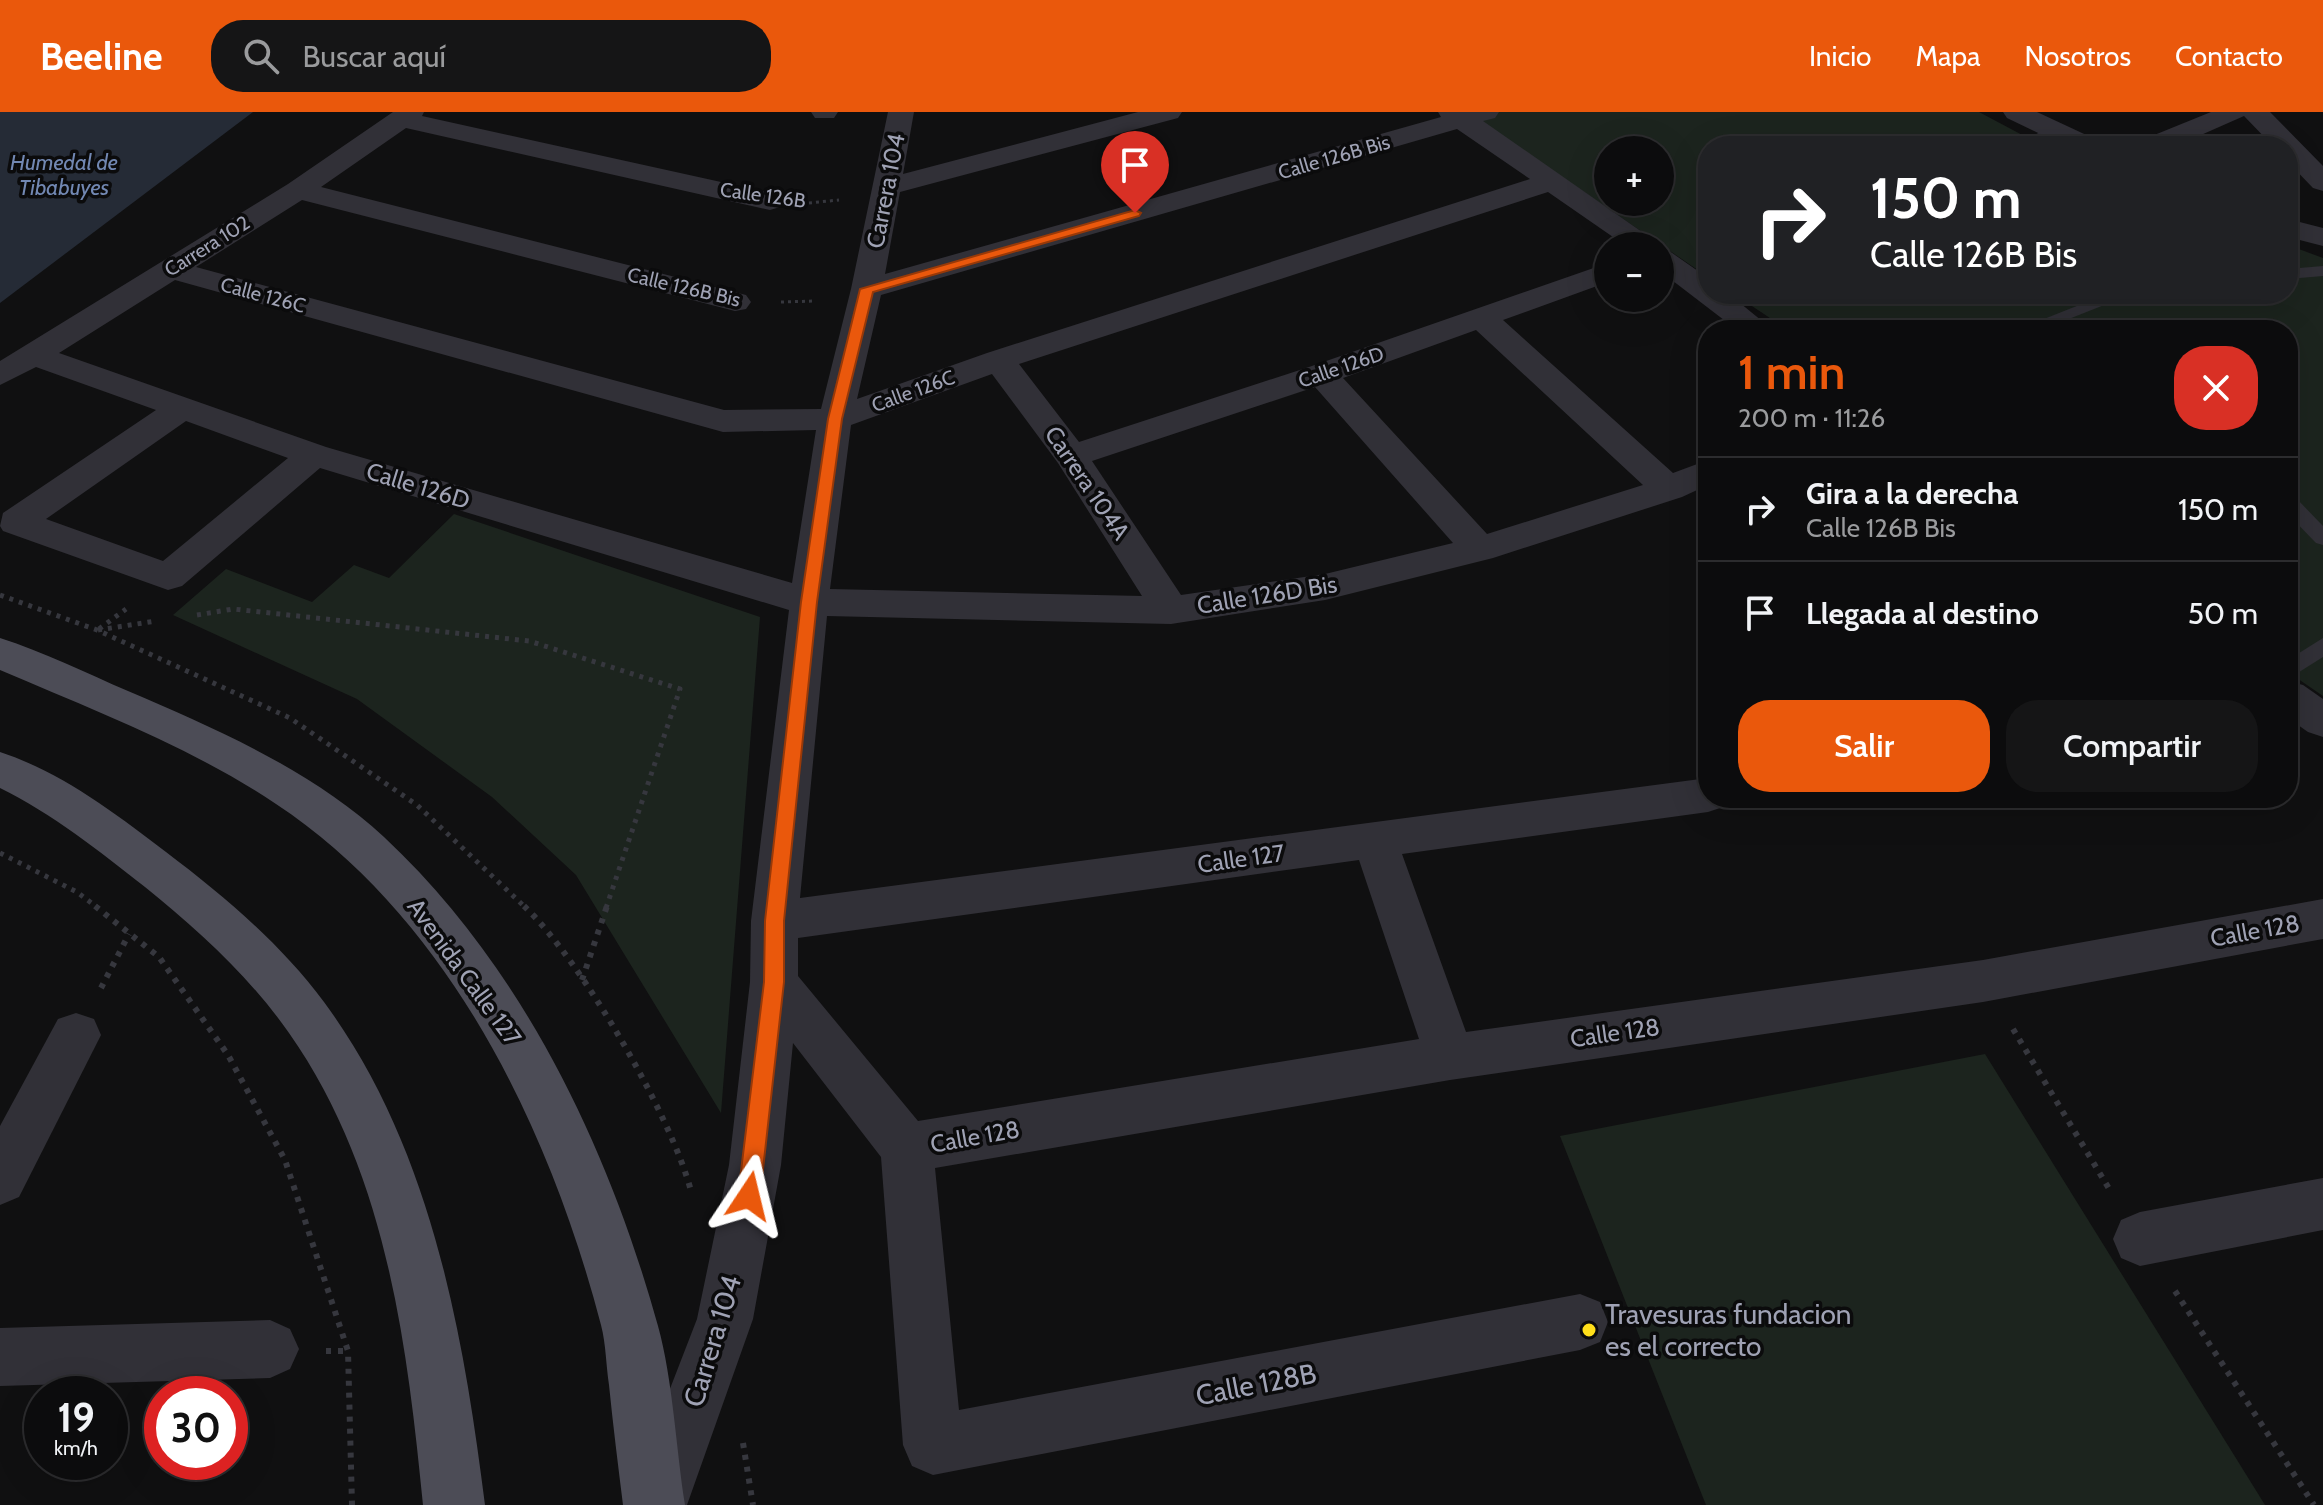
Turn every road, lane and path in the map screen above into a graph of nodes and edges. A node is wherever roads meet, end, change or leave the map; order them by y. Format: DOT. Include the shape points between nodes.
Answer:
graph roads {
  1 [pos="901,112"];
  2 [pos="1169,112"];
  3 [pos="2016,112"];
  4 [pos="2234,112"];
  5 [pos="2255,112"];
  6 [pos="1467,115"];
  7 [pos="406,116"];
  8 [pos="2052,130"];
  9 [pos="2040,136"];
  10 [pos="2065,136"];
  11 [pos="2176,136"];
  12 [pos="2279,136"];
  13 [pos="2298,154"];
  14 [pos="2320,176"];
  15 [pos="1553,181"];
  16 [pos="886,187"];
  17 [pos="298,190"];
  18 [pos="770,201"];
  19 [pos="2298,231"];
  20 [pos="1626,232"];
  21 [pos="2323,237"];
  22 [pos="1674,267"];
  23 [pos="170,269"];
  24 [pos="2323,271"];
  25 [pos="2298,273"];
  26 [pos="1594,277"];
  27 [pos="1698,285"];
  28 [pos="867,289"];
  29 [pos="735,302"];
  30 [pos="1722,304"];
  31 [pos="2096,304"];
  32 [pos="1481,317"];
  33 [pos="1744,320"];
  34 [pos="2052,320"];
  35 [pos="31,354"];
  36 [pos="999,360"];
  37 [pos="1321,374"];
  38 [pos="0,375"];
  39 [pos="182,408"];
  40 [pos="835,419"];
  41 [pos="314,455"];
  42 [pos="1071,456"];
  43 [pos="1698,476"];
  44 [pos="1669,489"];
  45 [pos="2298,512"];
  46 [pos="2323,538"];
  47 [pos="1480,549"];
  48 [pos="809,602"];
  49 [pos="1171,610"];
  50 [pos="187,616"];
  51 [pos="157,621"];
  52 [pos="97,630"];
  53 [pos="2323,646"];
  54 [pos="0,653"];
  55 [pos="2298,664"];
  56 [pos="0,769"];
  57 [pos="1698,796"];
  58 [pos="1375,842"];
  59 [pos="0,853"];
  60 [pos="2323,919"];
  61 [pos="774,921"];
  62 [pos="129,934"];
  63 [pos="582,980"];
  64 [pos="774,982"];
  65 [pos="76,1035"];
  66 [pos="1450,1057"];
  67 [pos="907,1148"];
  68 [pos="0,1179"];
  69 [pos="2323,1204"];
  70 [pos="2140,1239"];
  71 [pos="1580,1322"];
  72 [pos="270,1349"];
  73 [pos="0,1357"];
  74 [pos="352,1505"];
  75 [pos="454,1505"];
  76 [pos="655,1505"];
  1 -- 16 [label="street, Carrera 104"];
  2 -- 16 [label="street"];
  3 -- 8 [label="street"];
  4 -- 11 [label="street"];
  5 -- 12 [label="street"];
  6 -- 15 [label="street"];
  6 -- 28 [label="street, Calle 126B Bis"];
  7 -- 17 [label="street, Carrera 102"];
  7 -- 18 [label="street, Calle 126B"];
  8 -- 9 [label="lane"];
  8 -- 10 [label="street"];
  13 -- 14 [label="street"];
  15 -- 20 [label="street"];
  15 -- 36 [label="street, Calle 126C"];
  16 -- 18 [label="path, Calle 126B" via="824,204"];
  16 -- 28 [label="street, Carrera 104"];
  17 -- 23 [label="street, Carrera 102"];
  17 -- 29 [label="street, Calle 126B Bis"];
  19 -- 21 [label="street"];
  22 -- 27 [label="street"];
  23 -- 35 [label="street, Carrera 102"];
  23 -- 40 [label="street, Calle 126C" via="723,421"];
  24 -- 25 [label="lane"];
  26 -- 32 [label="street, Calle 126D"];
  28 -- 29 [label="path, Calle 126B Bis" via="809,303"];
  28 -- 40 [label="street, Carrera 104"];
  30 -- 33 [label="street"];
  31 -- 34 [label="lane"];
  32 -- 37 [label="street, Calle 126D"];
  32 -- 44 [label="street"];
  35 -- 38 [label="street, Carrera 102"];
  35 -- 39 [label="street, Calle 126D"];
  36 -- 40 [label="street, Calle 126C"];
  36 -- 42 [label="street, Carrera 104A"];
  37 -- 42 [label="street, Calle 126D"];
  37 -- 47 [label="street"];
  39 -- 41 [label="street, Calle 126D"];
  39 -- 41 [label="street" via="16,522 168,577"];
  40 -- 48 [label="street, Carrera 104"];
  41 -- 48 [label="street, Calle 126D"];
  42 -- 49 [label="street, Carrera 104A"];
  43 -- 44 [label="street, Calle 126D Bis"];
  44 -- 47 [label="street, Calle 126D Bis"];
  45 -- 46 [label="lane"];
  47 -- 49 [label="street, Calle 126D Bis" via="1325,587"];
  48 -- 49 [label="street, Calle 126D Bis"];
  48 -- 61 [label="street, Carrera 104"];
  50 -- 63 [label="path" via="233,609 529,641 680,689"];
  51 -- 52 [label="path"];
  53 -- 55 [label="lane"];
  54 -- 76 [label="main road, Avenida Calle 127" via="188,734 292,792 367,849 421,908 530,1063 580,1175 630,1328"];
  56 -- 75 [label="main road" via="94,821 193,897 251,950 324,1043 372,1139 414,1260 435,1348"];
  57 -- 58 [label="street, Calle 127"];
  58 -- 61 [label="street, Calle 127"];
  58 -- 66 [label="street"];
  59 -- 62 [label="path" via="77,892"];
  60 -- 66 [label="street, Calle 128" via="1983,981"];
  61 -- 64 [label="street, Carrera 104"];
  62 -- 65 [label="path"];
  62 -- 74 [label="path" via="159,957 228,1055 285,1160 348,1351"];
  64 -- 67 [label="street"];
  64 -- 76 [label="street, Carrera 104" via="755,1165 725,1319"];
  65 -- 68 [label="street"];
  66 -- 67 [label="street, Calle 128"];
  67 -- 71 [label="street, Calle 128B" via="933,1445"];
  69 -- 70 [label="street"];
  72 -- 73 [label="street"];
}
